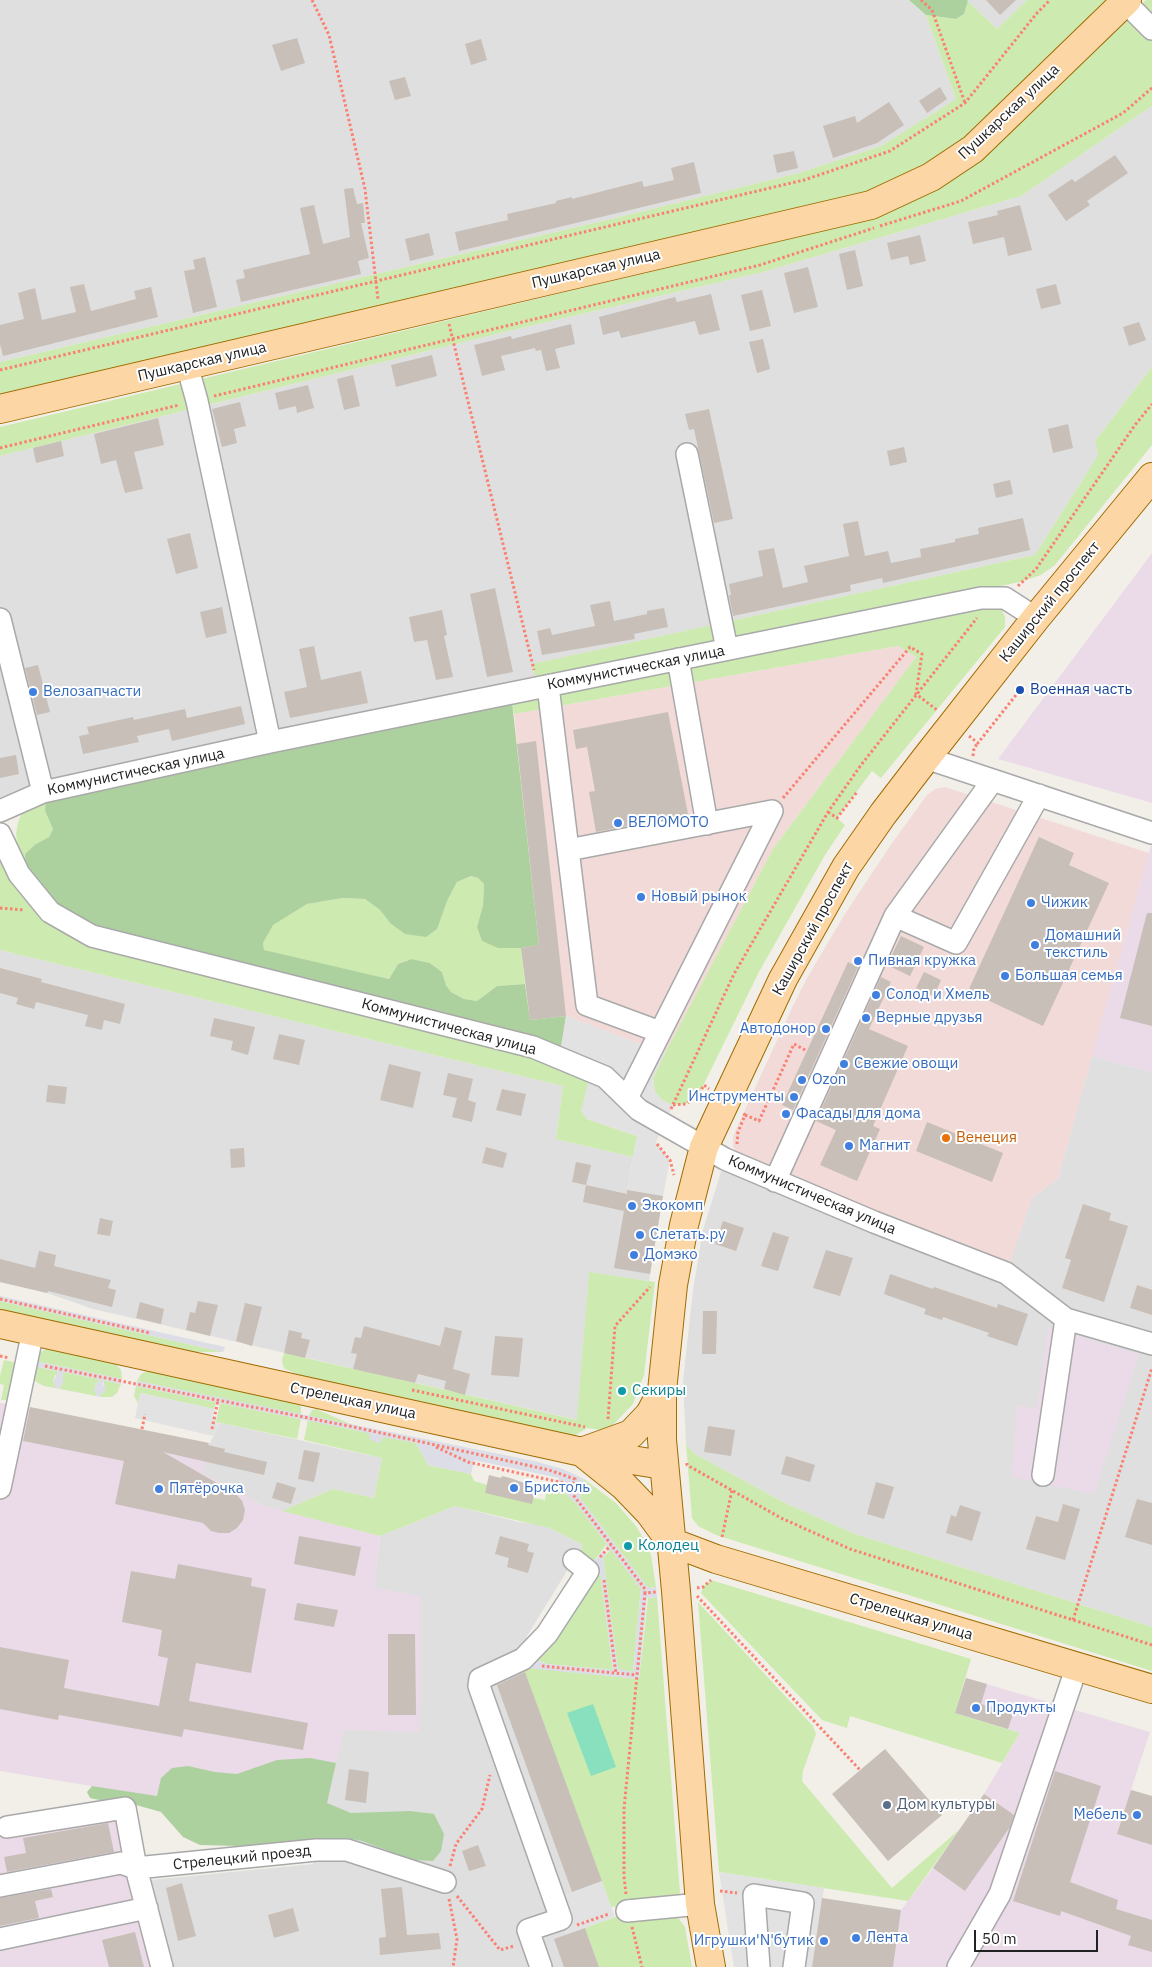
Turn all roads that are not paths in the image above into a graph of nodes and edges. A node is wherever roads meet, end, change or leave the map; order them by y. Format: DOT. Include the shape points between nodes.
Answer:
graph roads {
  1 [pos="1126,1"];
  2 [pos="1152,29"];
  3 [pos="187,365"];
  4 [pos="0,409"];
  5 [pos="687,454"];
  6 [pos="1152,476"];
  7 [pos="1036,618"];
  8 [pos="0,619"];
  9 [pos="727,649"];
  10 [pos="678,659"];
  11 [pos="6,668"];
  12 [pos="543,687"];
  13 [pos="270,742"];
  14 [pos="926,758"];
  15 [pos="993,780"];
  16 [pos="43,792"];
  17 [pos="1039,795"];
  18 [pos="0,811"];
  19 [pos="707,824"];
  20 [pos="1152,833"];
  21 [pos="0,834"];
  22 [pos="568,850"];
  23 [pos="895,916"];
  24 [pos="660,1032"];
  25 [pos="627,1098"];
  26 [pos="704,1147"];
  27 [pos="775,1181"];
  28 [pos="1066,1319"];
  29 [pos="0,1324"];
  30 [pos="34,1331"];
  31 [pos="1152,1344"];
  32 [pos="662,1391"];
  33 [pos="585,1440"];
  34 [pos="675,1461"];
  35 [pos="1043,1475"];
  36 [pos="0,1488"];
  37 [pos="671,1542"];
  38 [pos="574,1560"];
  39 [pos="1077,1666"];
  40 [pos="1152,1689"];
  41 [pos="7,1827"];
  42 [pos="136,1868"];
  43 [pos="446,1882"];
  44 [pos="0,1886"];
  45 [pos="700,1904"];
  46 [pos="147,1908"];
  47 [pos="627,1910"];
  48 [pos="0,1939"];
  49 [pos="162,1967"];
  50 [pos="541,1967"];
  51 [pos="711,1967"];
  52 [pos="759,1967"];
  53 [pos="794,1967"];
  54 [pos="958,1967"];
  1 -- 2 [label="street"];
  1 -- 3 [label="main road, Пушкарская улица" via="973,149 931,177 871,205"];
  3 -- 4 [label="main road, Пушкарская улица"];
  3 -- 13 [label="street"];
  5 -- 9 [label="street"];
  6 -- 7 [label="main road, Каширский проспект"];
  7 -- 9 [label="street, Коммунистическая улица" via="1005,598 981,598"];
  7 -- 14 [label="main road, Каширский проспект"];
  8 -- 11 [label="street"];
  9 -- 10 [label="street, Коммунистическая улица"];
  10 -- 12 [label="street, Коммунистическая улица"];
  10 -- 19 [label="street"];
  11 -- 16 [label="street"];
  12 -- 13 [label="street, Коммунистическая улица"];
  12 -- 22 [label="street"];
  13 -- 16 [label="street, Коммунистическая улица"];
  14 -- 15 [label="street"];
  14 -- 26 [label="main road, Каширский проспект" via="846,867 783,979"];
  15 -- 17 [label="street"];
  15 -- 23 [label="street"];
  16 -- 18 [label="street, Коммунистическая улица"];
  17 -- 20 [label="street"];
  17 -- 23 [label="street" via="956,943"];
  19 -- 22 [label="street"];
  19 -- 24 [label="street" via="772,811"];
  21 -- 25 [label="street, Коммунистическая улица" via="19,874 50,912 92,936 533,1047 605,1077"];
  22 -- 24 [label="street" via="588,1005"];
  23 -- 27 [label="street"];
  24 -- 25 [label="street"];
  25 -- 26 [label="street, Коммунистическая улица" via="640,1110"];
  26 -- 27 [label="street, Коммунистическая улица"];
  26 -- 32 [label="main road, Каширский проспект" via="673,1285"];
  27 -- 28 [label="street, Коммунистическая улица" via="1006,1274"];
  28 -- 31 [label="street, Коммунистическая улица"];
  28 -- 35 [label="street"];
  29 -- 30 [label="main road, Стрелецкая улица"];
  30 -- 33 [label="main road, Стрелецкая улица"];
  30 -- 36 [label="street"];
  32 -- 33 [label="main road" via="650,1414 630,1434"];
  32 -- 34 [label="main road, Каширский проспект"];
  33 -- 34 [label="main road"];
  33 -- 37 [label="main road, Стрелецкая улица" via="649,1512"];
  34 -- 37 [label="main road, Каширский проспект"];
  37 -- 39 [label="main road, Стрелецкая улица" via="716,1559"];
  37 -- 45 [label="main road"];
  38 -- 50 [label="street" via="588,1571 547,1634 523,1659 480,1679 479,1686 561,1919 528,1930"];
  39 -- 40 [label="main road, Стрелецкая улица"];
  39 -- 54 [label="street" via="1000,1894"];
  41 -- 42 [label="street" via="125,1808"];
  42 -- 43 [label="street, Стрелецкий проезд" via="316,1850 348,1850"];
  42 -- 44 [label="street, Стрелецкий проезд" via="121,1863"];
  42 -- 46 [label="street"];
  45 -- 47 [label="street"];
  45 -- 51 [label="main road"];
  46 -- 48 [label="street"];
  46 -- 49 [label="street"];
  52 -- 53 [label="street" via="754,1895 802,1902"];
}
